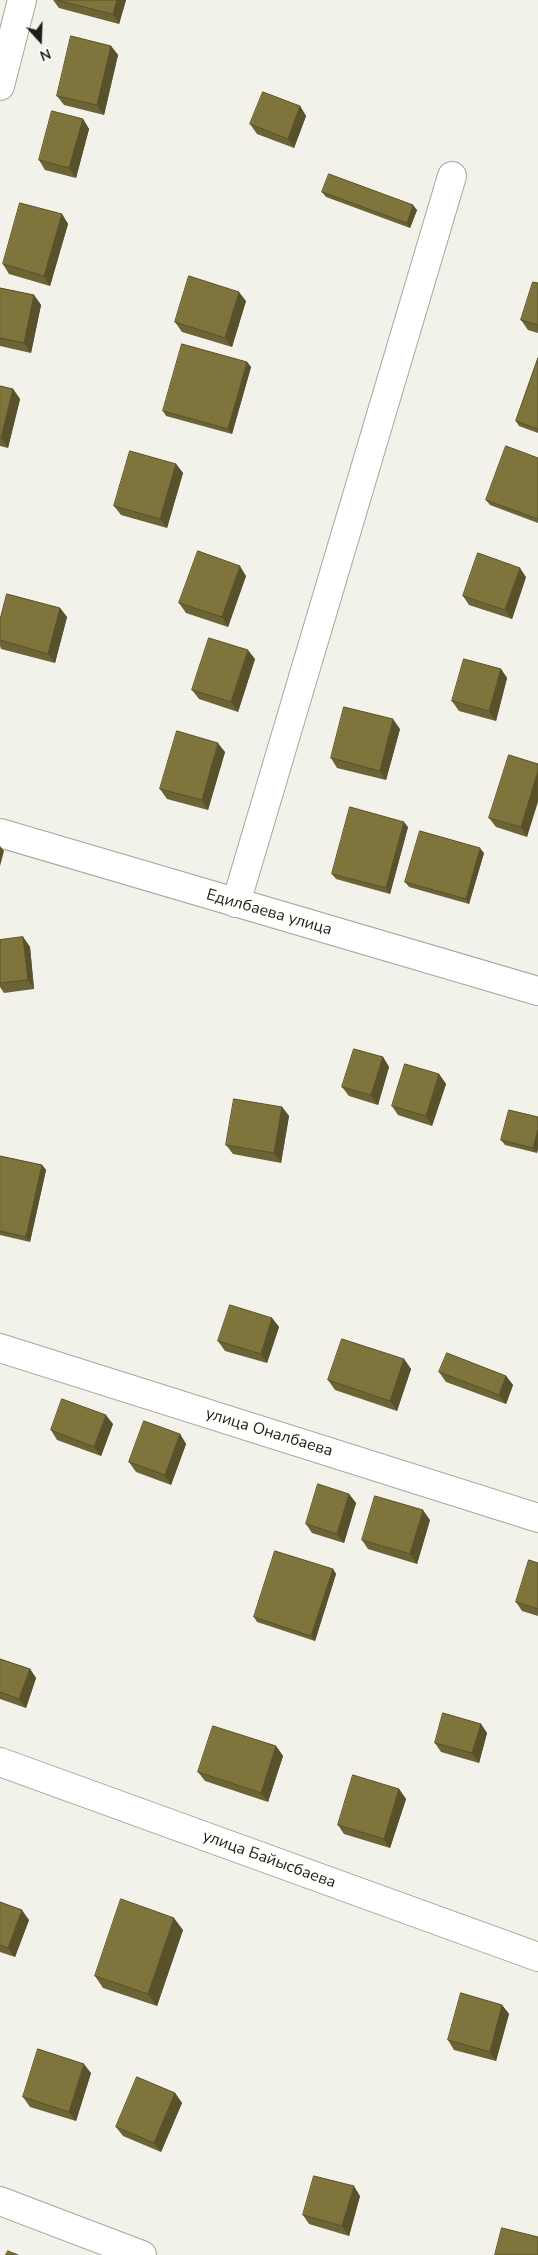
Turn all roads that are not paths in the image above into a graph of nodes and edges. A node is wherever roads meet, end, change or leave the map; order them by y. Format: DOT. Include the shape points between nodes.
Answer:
graph roads {
  1 [pos="22,0"];
  2 [pos="0,86"];
  3 [pos="452,176"];
  4 [pos="0,833"];
  5 [pos="236,903"];
  6 [pos="538,991"];
  7 [pos="0,1348"];
  8 [pos="538,1518"];
  9 [pos="0,1762"];
  10 [pos="538,1957"];
  11 [pos="0,2201"];
  12 [pos="142,2255"];
  1 -- 2 [label="street"];
  3 -- 5 [label="street"];
  4 -- 5 [label="street, Едилбаева улица"];
  5 -- 6 [label="street, Едилбаева улица"];
  7 -- 8 [label="street, улица Оналбаева"];
  9 -- 10 [label="street, улица Байысбаева"];
  11 -- 12 [label="street"];
}
